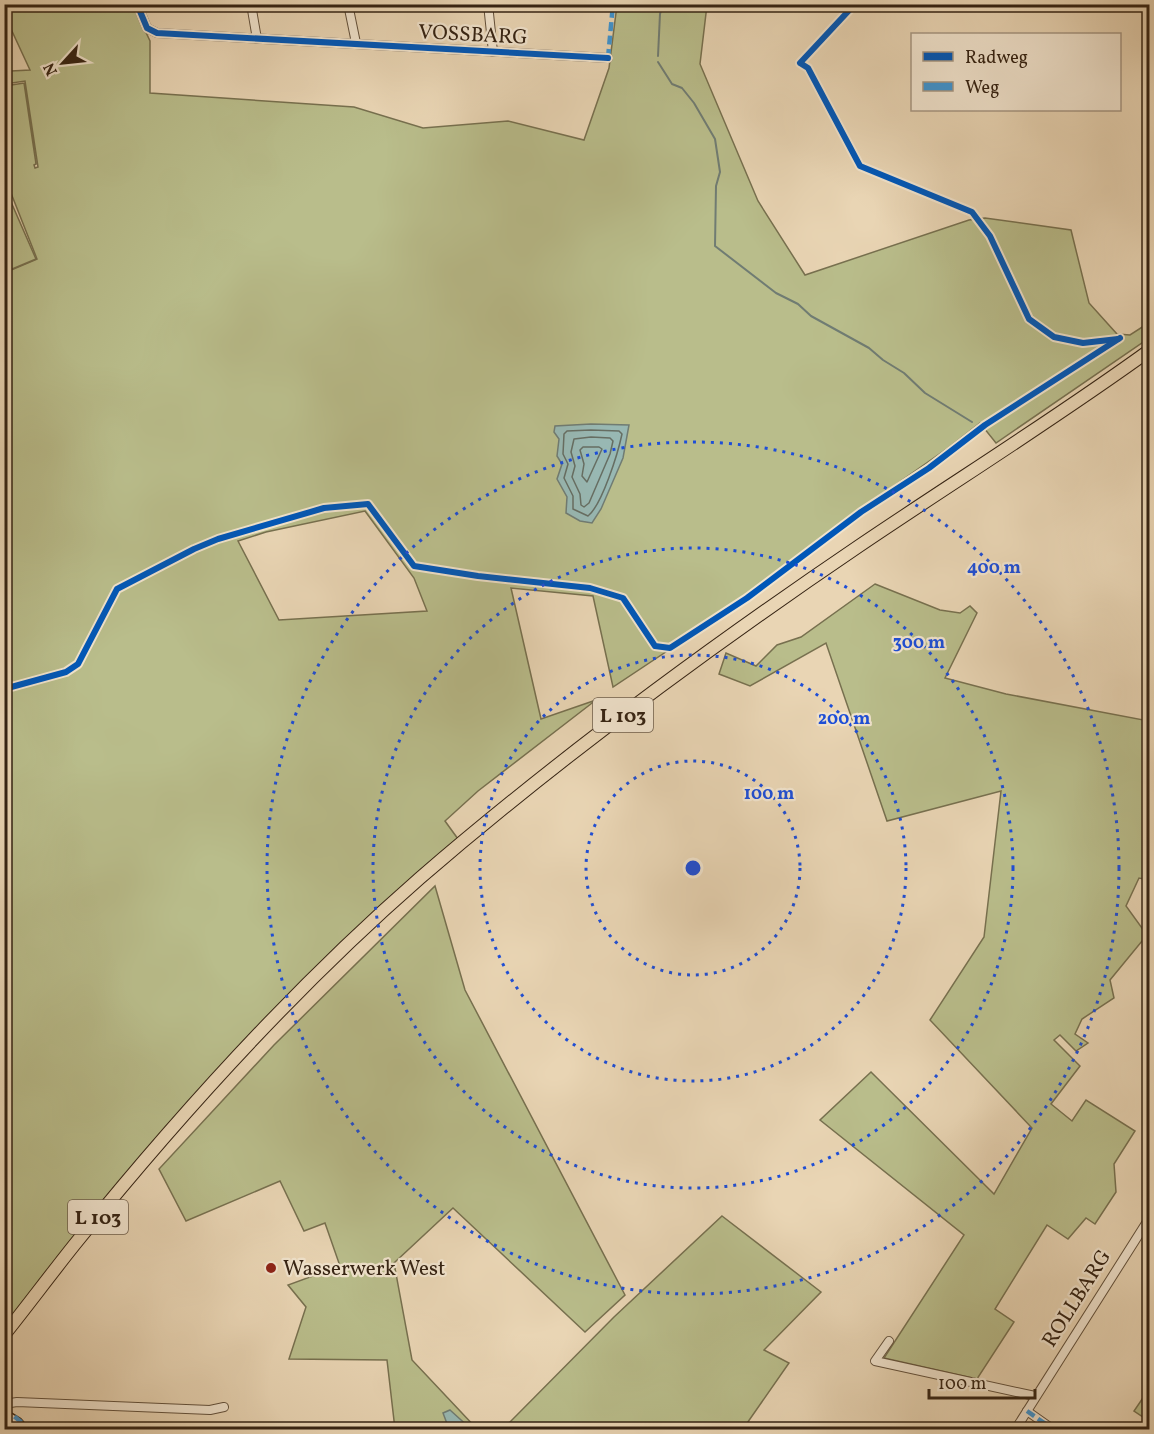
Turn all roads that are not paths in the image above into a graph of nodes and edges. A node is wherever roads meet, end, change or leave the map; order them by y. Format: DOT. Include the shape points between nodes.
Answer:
graph roads {
  1 [pos="137,4"];
  2 [pos="251,4"];
  3 [pos="348,4"];
  4 [pos="488,4"];
  5 [pos="256,39"];
  6 [pos="356,44"];
  7 [pos="493,52"];
  8 [pos="608,58"];
  9 [pos="1149,350"];
  10 [pos="1149,1217"];
  11 [pos="8,1330"];
  12 [pos="4,1340"];
  13 [pos="889,1341"];
  14 [pos="1035,1396"];
  15 [pos="4,1404"];
  16 [pos="224,1407"];
  17 [pos="1027,1411"];
  18 [pos="4,1415"];
  19 [pos="4,1422"];
  20 [pos="16,1430"];
  21 [pos="23,1430"];
  22 [pos="1016,1430"];
  23 [pos="1054,1430"];
  1 -- 5 [label="street, VOSSBARG" via="147,28 157,33"];
  2 -- 5 [label="street"];
  3 -- 6 [label="street"];
  4 -- 7 [label="street"];
  5 -- 6 [label="street, VOSSBARG"];
  6 -- 7 [label="street, VOSSBARG"];
  7 -- 8 [label="street, VOSSBARG"];
  9 -- 11 [label="main road, L 103" via="722,641 595,736 419,880 257,1035 90,1226"];
  10 -- 14 [label="street, ROLLBARG"];
  11 -- 12 [label="main road, L 103"];
  13 -- 14 [label="street" via="875,1361"];
  14 -- 17 [label="street, ROLLBARG"];
  15 -- 16 [label="street" via="210,1410"];
  17 -- 22 [label="street, ROLLBARG"];
  17 -- 23 [label="street"];
  18 -- 21 [label="main road"];
  19 -- 20 [label="main road"];
}
